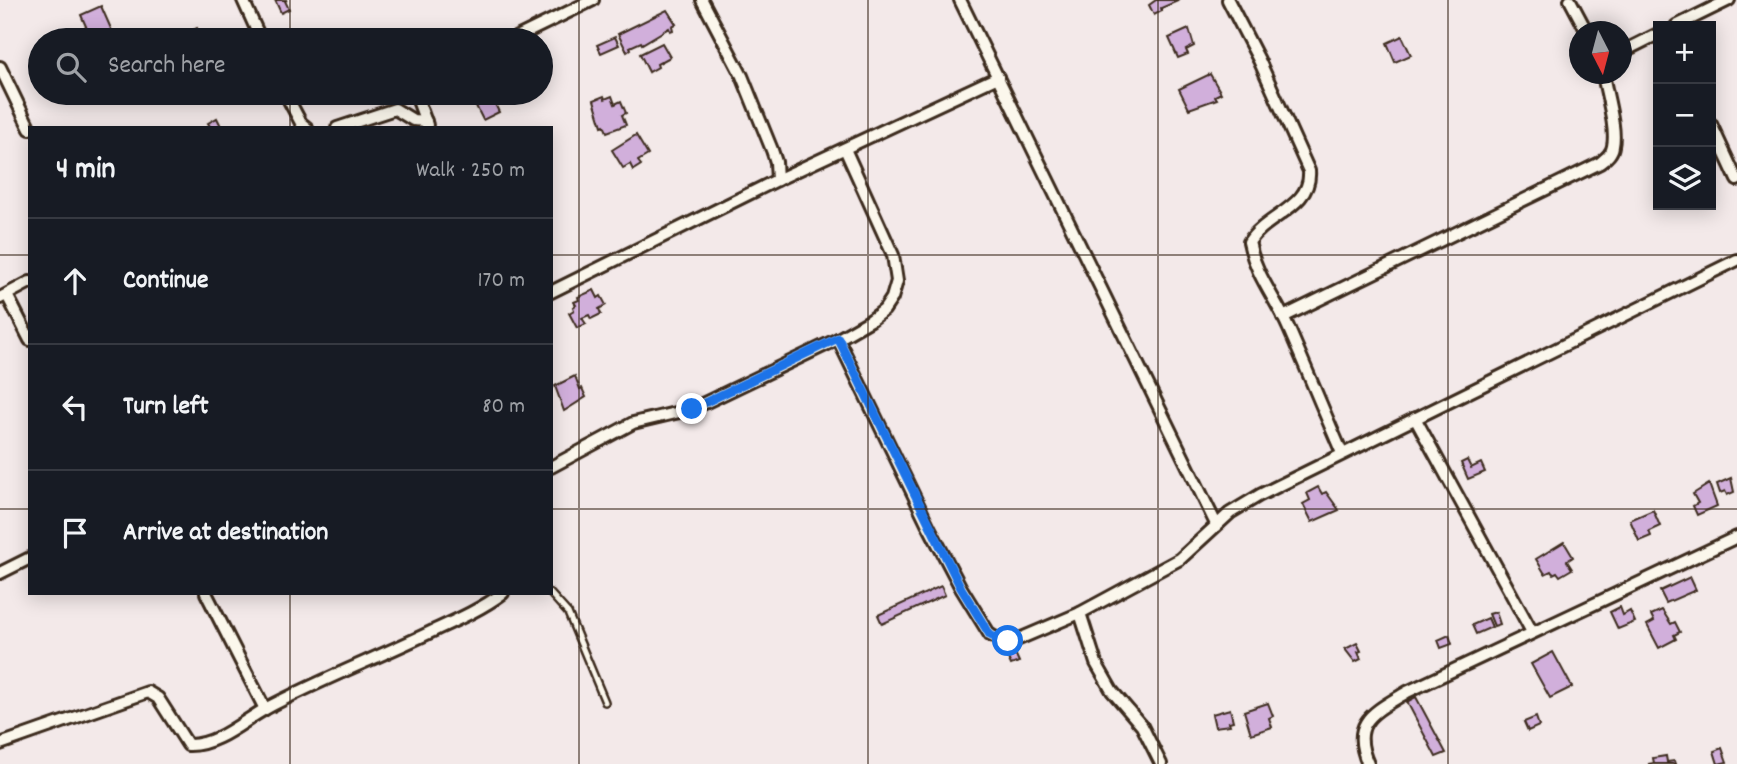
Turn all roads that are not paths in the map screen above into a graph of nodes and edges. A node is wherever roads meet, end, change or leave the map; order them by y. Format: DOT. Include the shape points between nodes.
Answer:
graph roads {
  1 [pos="243,0"];
  2 [pos="593,0"];
  3 [pos="702,0"];
  4 [pos="960,0"];
  5 [pos="1228,0"];
  6 [pos="1570,0"];
  7 [pos="1729,0"];
  8 [pos="1581,21"];
  9 [pos="1686,21"];
  10 [pos="256,28"];
  11 [pos="536,28"];
  12 [pos="1653,36"];
  13 [pos="1632,47"];
  14 [pos="0,67"];
  15 [pos="998,77"];
  16 [pos="1605,84"];
  17 [pos="291,105"];
  18 [pos="420,105"];
  19 [pos="427,125"];
  20 [pos="29,126"];
  21 [pos="305,126"];
  22 [pos="343,126"];
  23 [pos="1716,135"];
  24 [pos="845,149"];
  25 [pos="777,180"];
  26 [pos="1737,180"];
  27 [pos="1737,260"];
  28 [pos="28,283"];
  29 [pos="553,291"];
  30 [pos="4,296"];
  31 [pos="1283,317"];
  32 [pos="28,337"];
  33 [pos="838,338"];
  34 [pos="1415,418"];
  35 [pos="1342,453"];
  36 [pos="553,466"];
  37 [pos="1216,524"];
  38 [pos="1737,537"];
  39 [pos="28,559"];
  40 [pos="0,573"];
  41 [pos="207,595"];
  42 [pos="499,595"];
  43 [pos="552,595"];
  44 [pos="1080,613"];
  45 [pos="1532,632"];
  46 [pos="605,702"];
  47 [pos="265,709"];
  48 [pos="0,744"];
  49 [pos="1161,764"];
  50 [pos="1368,764"];
  1 -- 10 [label="street"];
  2 -- 11 [label="street"];
  3 -- 25 [label="street" via="742,76 772,150"];
  4 -- 15 [label="street"];
  5 -- 31 [label="street" via="1309,171 1304,196 1249,242 1252,261"];
  6 -- 8 [label="street"];
  7 -- 9 [label="street"];
  12 -- 13 [label="street"];
  14 -- 20 [label="street"];
  15 -- 24 [label="street"];
  15 -- 37 [label="street"];
  16 -- 31 [label="street" via="1614,135 1609,156 1600,163"];
  17 -- 21 [label="street"];
  18 -- 19 [label="street"];
  19 -- 22 [label="street" via="395,109"];
  23 -- 26 [label="street"];
  24 -- 25 [label="street"];
  24 -- 33 [label="street" via="893,255 897,281 884,310"];
  25 -- 29 [label="street"];
  27 -- 34 [label="street"];
  28 -- 30 [label="street"];
  30 -- 32 [label="street"];
  31 -- 35 [label="street"];
  33 -- 36 [label="street" via="692,409 634,423"];
  33 -- 44 [label="street" via="929,527 990,635 1000,640 1019,639"];
  34 -- 35 [label="street"];
  34 -- 45 [label="street"];
  35 -- 37 [label="street" via="1260,495"];
  37 -- 44 [label="street" via="1180,559"];
  38 -- 45 [label="street"];
  39 -- 40 [label="street"];
  41 -- 47 [label="street"];
  42 -- 47 [label="street" via="413,641"];
  43 -- 46 [label="lane" via="568,613"];
  44 -- 49 [label="street" via="1096,663 1112,691 1142,726"];
  45 -- 50 [label="street" via="1373,713 1360,737"];
  47 -- 48 [label="street" via="211,741 188,745 158,698 148,692"];
}
